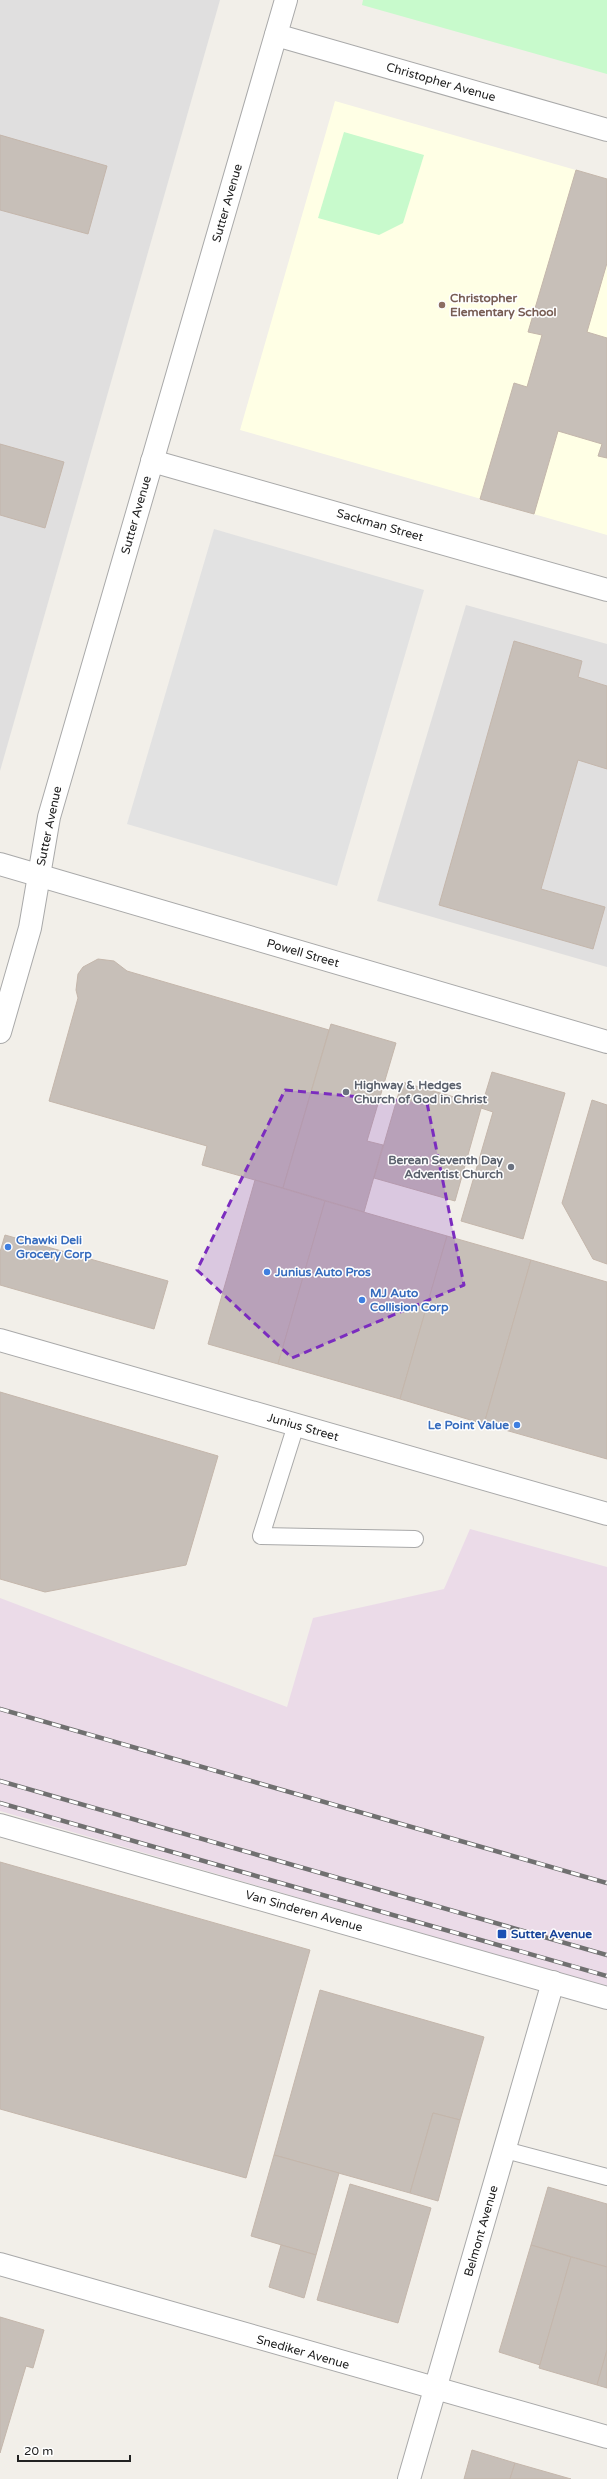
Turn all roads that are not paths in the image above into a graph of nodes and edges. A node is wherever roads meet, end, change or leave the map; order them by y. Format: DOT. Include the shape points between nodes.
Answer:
graph roads {
  1 [pos="286,0"];
  2 [pos="276,35"];
  3 [pos="607,130"];
  4 [pos="152,461"];
  5 [pos="607,590"];
  6 [pos="0,864"];
  7 [pos="39,876"];
  8 [pos="0,1032"];
  9 [pos="607,1042"];
  10 [pos="0,1340"];
  11 [pos="296,1425"];
  12 [pos="607,1514"];
  13 [pos="415,1539"];
  14 [pos="0,1825"];
  15 [pos="553,1982"];
  16 [pos="607,1998"];
  17 [pos="505,2150"];
  18 [pos="607,2177"];
  19 [pos="0,2264"];
  20 [pos="436,2388"];
  21 [pos="607,2437"];
  22 [pos="409,2479"];
  1 -- 2 [label="street, Sutter Avenue"];
  2 -- 3 [label="street, Christopher Avenue"];
  2 -- 4 [label="street, Sutter Avenue"];
  4 -- 5 [label="street, Sackman Street"];
  4 -- 7 [label="street, Sutter Avenue" via="49,817"];
  6 -- 7 [label="street, Powell Street"];
  7 -- 8 [label="street, Sutter Avenue" via="30,928"];
  7 -- 9 [label="street, Powell Street"];
  10 -- 11 [label="street, Junius Street"];
  11 -- 12 [label="street, Junius Street"];
  11 -- 13 [label="lane" via="260,1536"];
  14 -- 15 [label="street, Van Sinderen Avenue"];
  15 -- 16 [label="street, Van Sinderen Avenue"];
  15 -- 17 [label="street, Belmont Avenue"];
  17 -- 18 [label="lane"];
  17 -- 20 [label="street, Belmont Avenue"];
  19 -- 20 [label="street, Snediker Avenue"];
  20 -- 21 [label="street, Snediker Avenue"];
  20 -- 22 [label="street, Belmont Avenue"];
}
